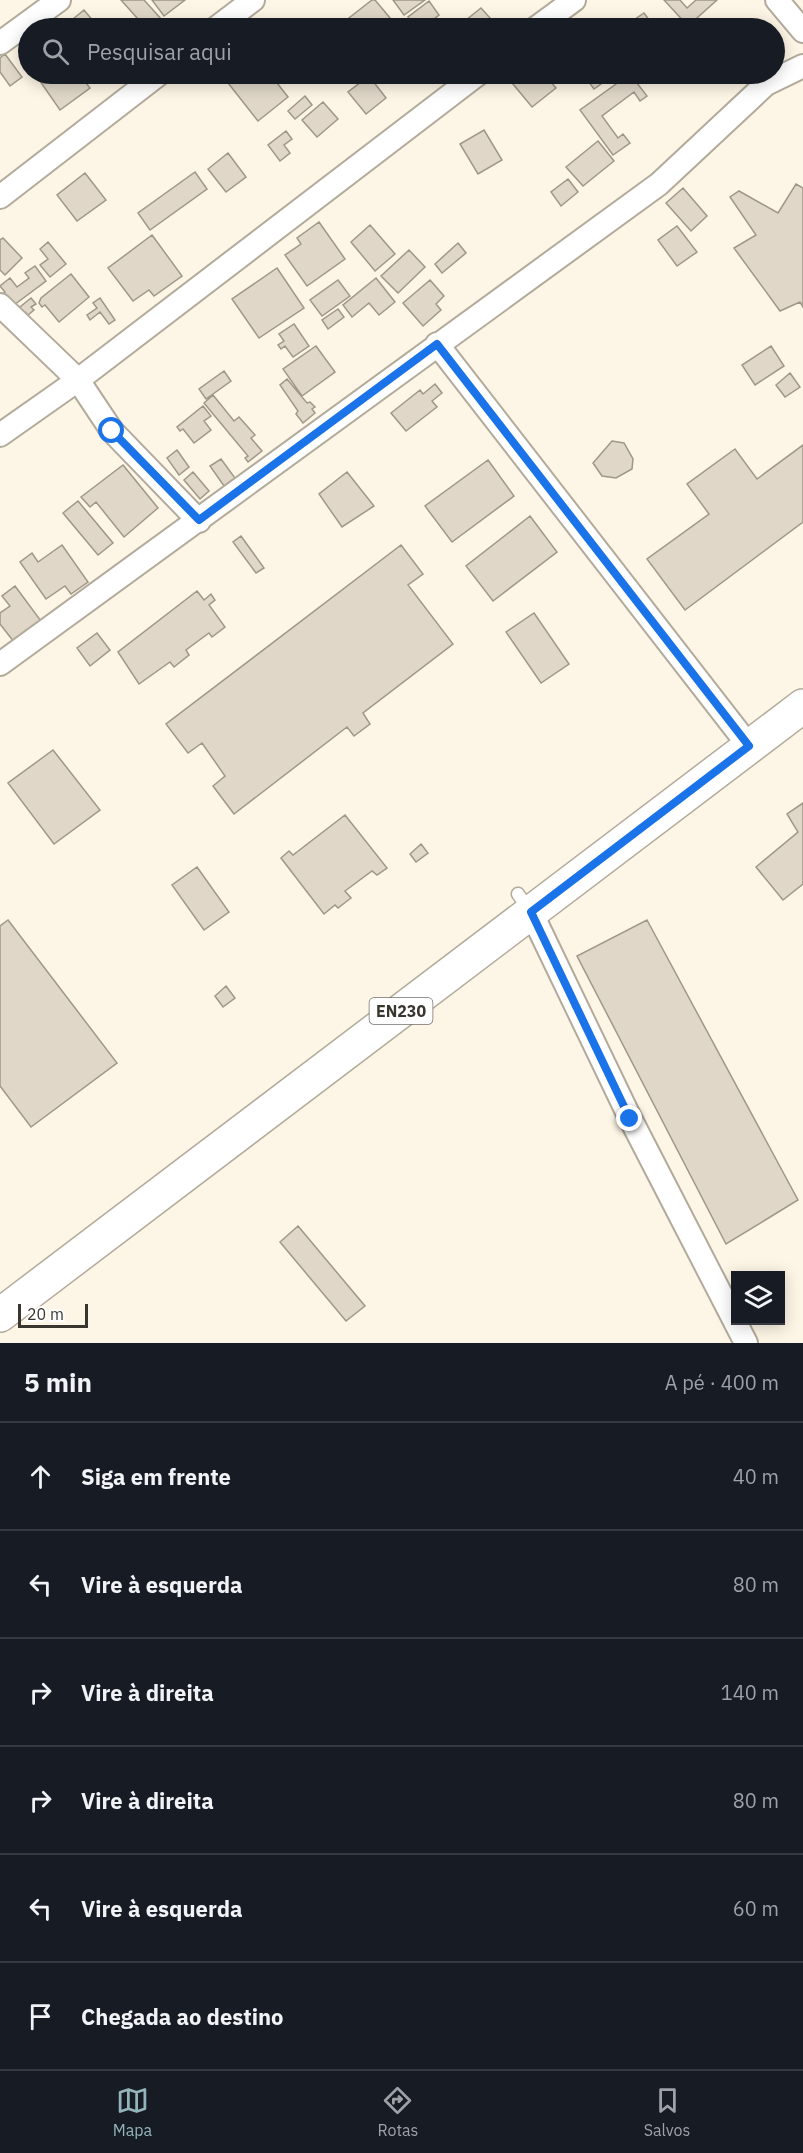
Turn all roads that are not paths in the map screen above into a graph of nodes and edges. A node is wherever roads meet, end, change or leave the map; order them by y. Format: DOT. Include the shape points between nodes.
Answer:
graph roads {
  1 [pos="59,0"];
  2 [pos="253,0"];
  3 [pos="573,0"];
  4 [pos="777,0"];
  5 [pos="800,17"];
  6 [pos="34,18"];
  7 [pos="229,18"];
  8 [pos="549,18"];
  9 [pos="18,30"];
  10 [pos="0,43"];
  11 [pos="803,66"];
  12 [pos="785,75"];
  13 [pos="146,84"];
  14 [pos="465,84"];
  15 [pos="766,84"];
  16 [pos="0,197"];
  17 [pos="0,305"];
  18 [pos="437,344"];
  19 [pos="78,380"];
  20 [pos="0,435"];
  21 [pos="199,520"];
  22 [pos="0,664"];
  23 [pos="803,706"];
  24 [pos="749,746"];
  25 [pos="525,903"];
  26 [pos="0,1315"];
  27 [pos="746,1343"];
  1 -- 6 [label="street"];
  2 -- 7 [label="street"];
  3 -- 8 [label="street"];
  4 -- 5 [label="street"];
  9 -- 10 [label="street"];
  11 -- 12 [label="street"];
  13 -- 16 [label="street"];
  14 -- 19 [label="street"];
  15 -- 18 [label="street" via="659,184"];
  17 -- 19 [label="street"];
  18 -- 21 [label="street"];
  18 -- 24 [label="street"];
  19 -- 20 [label="street"];
  19 -- 21 [label="street" via="112,431"];
  21 -- 22 [label="street"];
  23 -- 24 [label="main road, EN230"];
  24 -- 25 [label="main road, EN230"];
  25 -- 26 [label="main road, EN230"];
  25 -- 27 [label="street" via="630,1119"];
}
